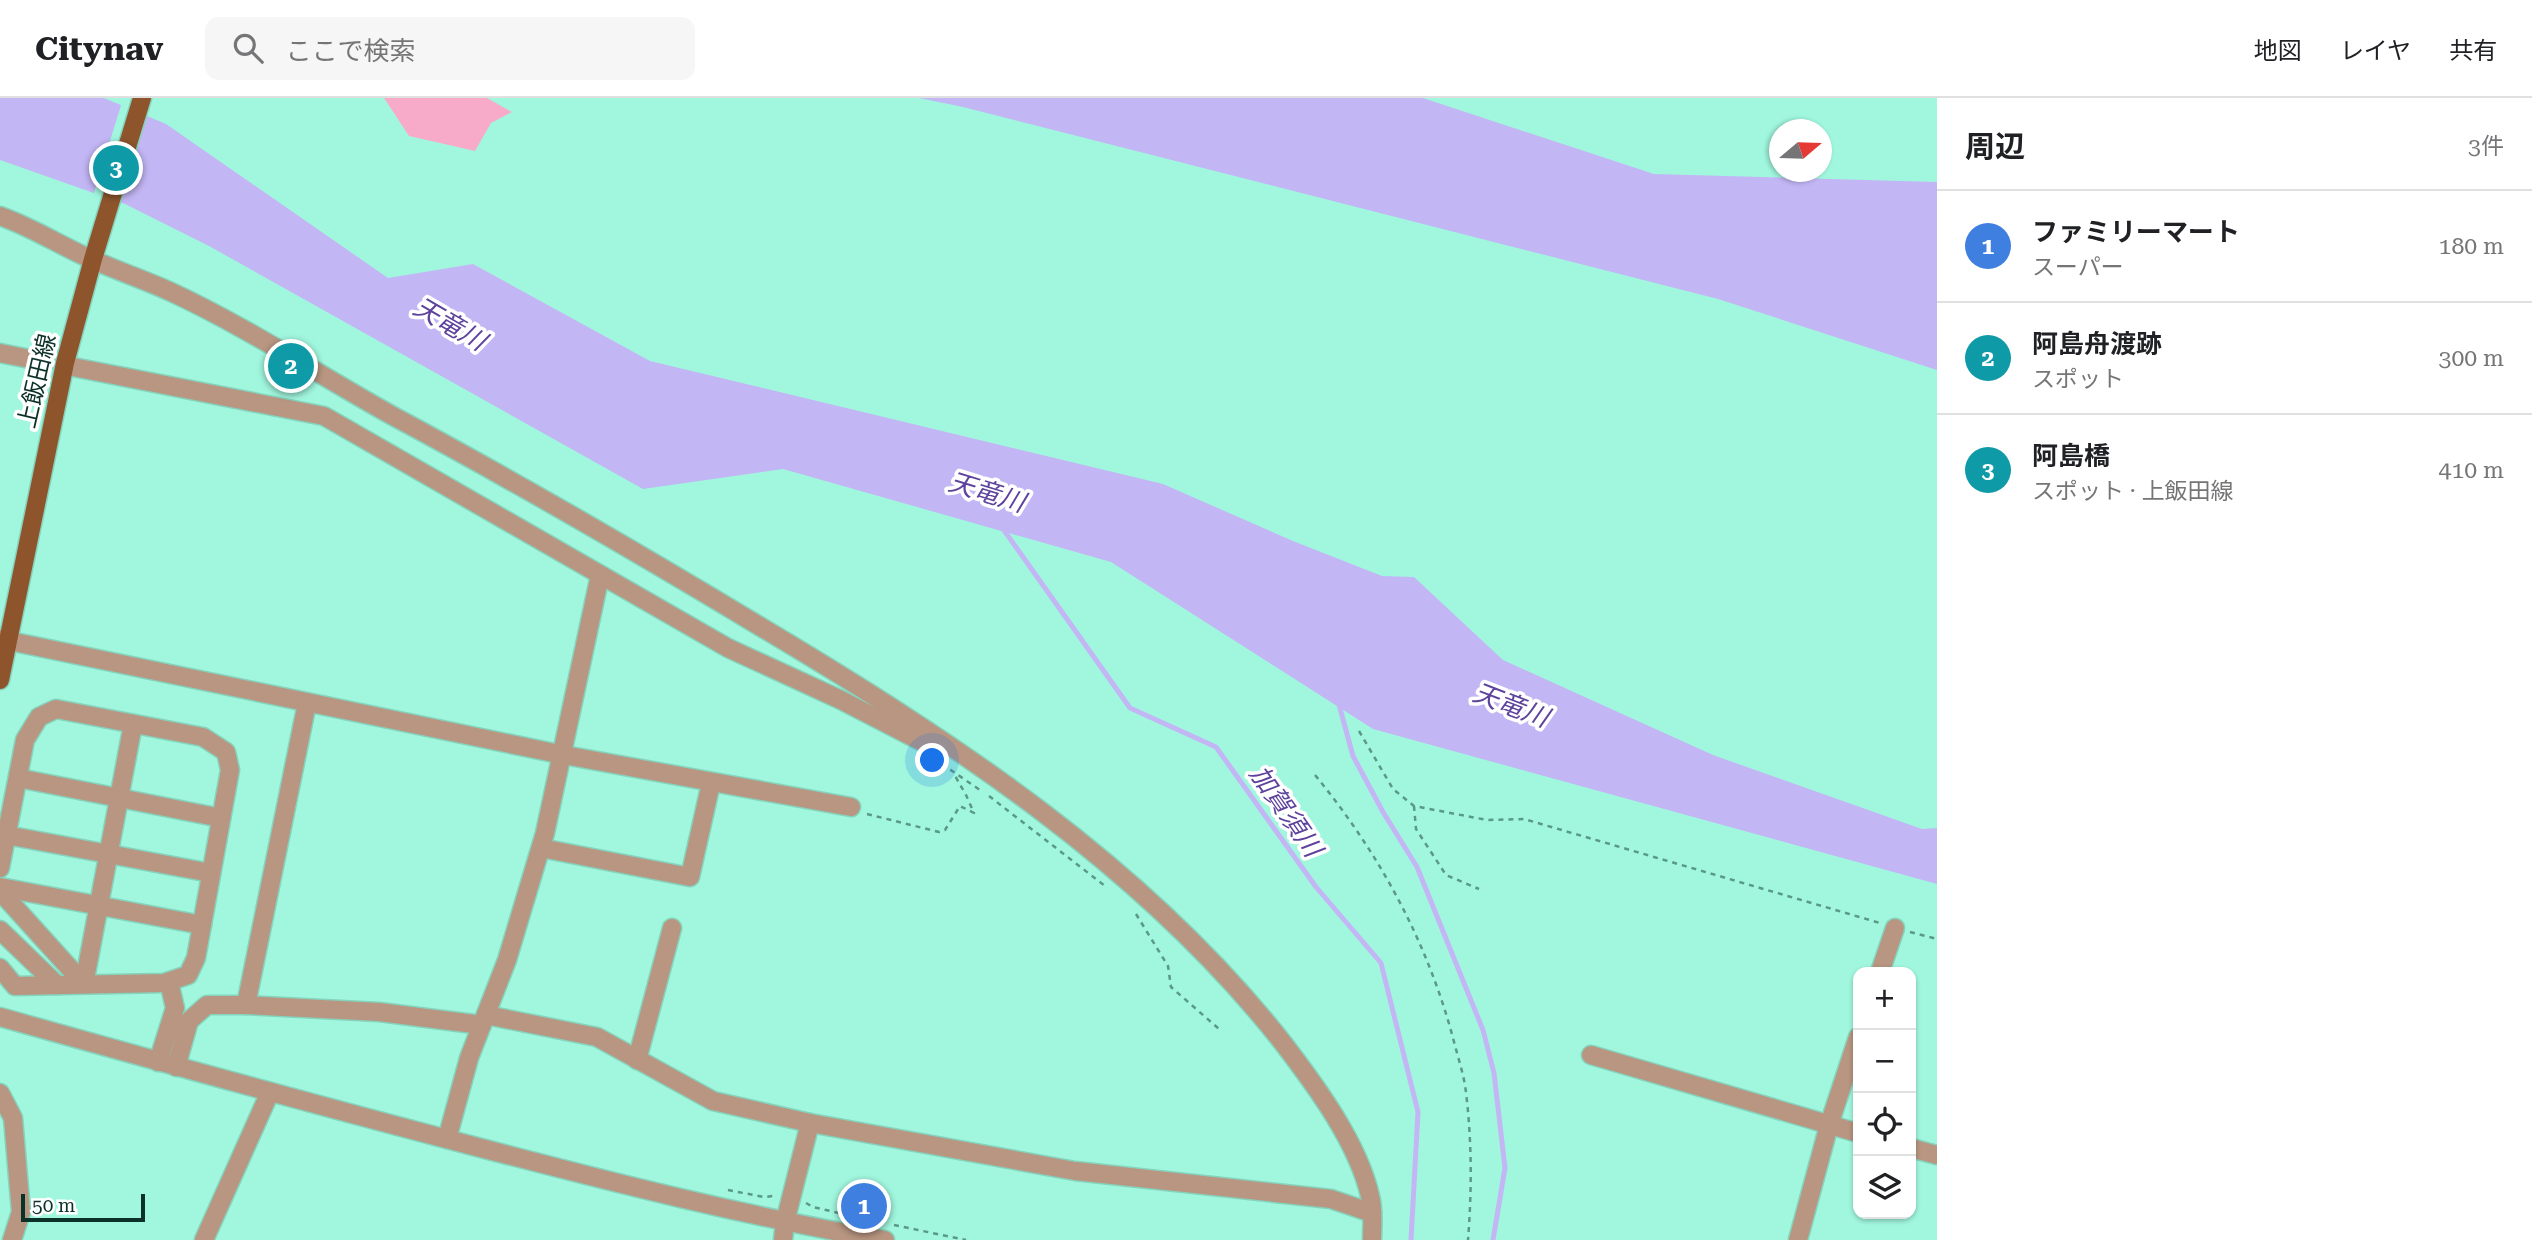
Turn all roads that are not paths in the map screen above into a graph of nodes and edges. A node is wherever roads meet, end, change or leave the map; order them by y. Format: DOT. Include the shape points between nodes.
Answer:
graph roads {
  1 [pos="142,98"];
  2 [pos="0,216"];
  3 [pos="95,251"];
  4 [pos="0,353"];
  5 [pos="45,362"];
  6 [pos="73,367"];
  7 [pos="600,575"];
  8 [pos="4,640"];
  9 [pos="0,680"];
  10 [pos="307,703"];
  11 [pos="133,723"];
  12 [pos="955,748"];
  13 [pos="564,755"];
  14 [pos="18,778"];
  15 [pos="711,783"];
  16 [pos="119,798"];
  17 [pos="851,807"];
  18 [pos="221,818"];
  19 [pos="6,835"];
  20 [pos="541,849"];
  21 [pos="108,854"];
  22 [pos="0,868"];
  23 [pos="211,873"];
  24 [pos="0,889"];
  25 [pos="99,906"];
  26 [pos="202,925"];
  27 [pos="672,928"];
  28 [pos="1895,928"];
  29 [pos="0,930"];
  30 [pos="1882,967"];
  31 [pos="0,968"];
  32 [pos="169,982"];
  33 [pos="84,984"];
  34 [pos="57,985"];
  35 [pos="246,1005"];
  36 [pos="0,1017"];
  37 [pos="484,1020"];
  38 [pos="1853,1052"];
  39 [pos="1591,1055"];
  40 [pos="637,1060"];
  41 [pos="158,1062"];
  42 [pos="176,1067"];
  43 [pos="270,1092"];
  44 [pos="3,1101"];
  45 [pos="810,1123"];
  46 [pos="1829,1125"];
  47 [pos="1853,1132"];
  48 [pos="447,1139"];
  49 [pos="1916,1149"];
  50 [pos="1937,1155"];
  51 [pos="1372,1213"];
  52 [pos="784,1231"];
  53 [pos="12,1240"];
  54 [pos="204,1240"];
  55 [pos="885,1240"];
  56 [pos="1373,1240"];
  57 [pos="1798,1240"];
  1 -- 3 [label="main road, 上飯田線"];
  2 -- 3 [label="street"];
  3 -- 8 [label="main road, 上飯田線" via="52,419"];
  3 -- 12 [label="street" via="495,471 841,674"];
  4 -- 5 [label="street"];
  6 -- 7 [label="street" via="324,416"];
  7 -- 12 [label="street" via="728,648 932,747"];
  7 -- 13 [label="street"];
  8 -- 9 [label="main road, 上飯田線"];
  8 -- 10 [label="street"];
  10 -- 13 [label="street"];
  10 -- 35 [label="street"];
  11 -- 14 [label="street" via="56,709 39,717 25,740"];
  11 -- 16 [label="street"];
  11 -- 18 [label="street" via="203,737 226,752 230,770"];
  12 -- 51 [label="street" via="1098,856 1188,935 1255,1008 1305,1071 1339,1126 1362,1171"];
  13 -- 15 [label="street"];
  13 -- 20 [label="street"];
  14 -- 16 [label="street"];
  14 -- 19 [label="street"];
  15 -- 17 [label="street"];
  15 -- 20 [label="street" via="690,877"];
  16 -- 18 [label="street"];
  16 -- 21 [label="street"];
  18 -- 23 [label="street"];
  19 -- 21 [label="street"];
  19 -- 22 [label="street"];
  20 -- 37 [label="street"];
  21 -- 23 [label="street"];
  21 -- 25 [label="street"];
  23 -- 26 [label="street"];
  24 -- 25 [label="street"];
  24 -- 33 [label="street"];
  25 -- 26 [label="street"];
  25 -- 33 [label="street"];
  26 -- 32 [label="street" via="188,975"];
  27 -- 40 [label="street"];
  28 -- 30 [label="street"];
  29 -- 34 [label="street"];
  31 -- 34 [label="street" via="15,986"];
  32 -- 33 [label="street"];
  32 -- 41 [label="street" via="175,1008"];
  33 -- 34 [label="street"];
  35 -- 37 [label="street"];
  35 -- 42 [label="street" via="207,1005 189,1021"];
  36 -- 41 [label="street"];
  37 -- 40 [label="street" via="597,1037"];
  37 -- 48 [label="street"];
  38 -- 46 [label="street"];
  39 -- 46 [label="street"];
  40 -- 45 [label="street" via="713,1101"];
  41 -- 42 [label="street"];
  42 -- 43 [label="street"];
  43 -- 48 [label="street"];
  43 -- 54 [label="street"];
  44 -- 53 [label="street" via="13,1118 21,1212"];
  45 -- 51 [label="street" via="1075,1171 1331,1199"];
  45 -- 52 [label="street"];
  46 -- 47 [label="street"];
  46 -- 57 [label="street"];
  48 -- 52 [label="street"];
  49 -- 50 [label="street"];
  51 -- 56 [label="street"];
  52 -- 55 [label="street"];
}
